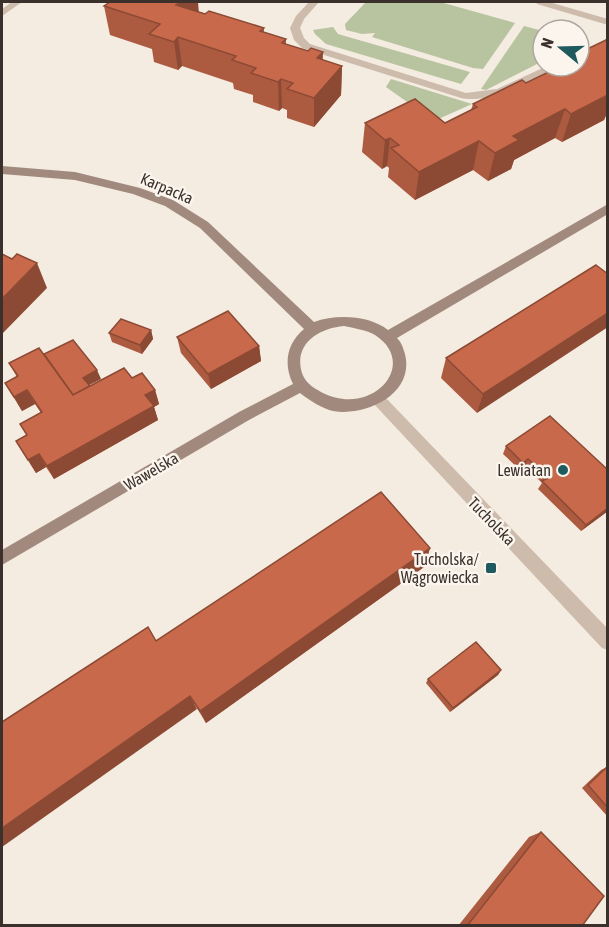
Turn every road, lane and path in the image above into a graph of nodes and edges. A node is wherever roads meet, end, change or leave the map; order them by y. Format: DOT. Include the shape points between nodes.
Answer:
graph roads {
  1 [pos="17,2"];
  2 [pos="314,2"];
  3 [pos="540,2"];
  4 [pos="2,13"];
  5 [pos="608,22"];
  6 [pos="531,78"];
  7 [pos="2,170"];
  8 [pos="608,208"];
  9 [pos="313,329"];
  10 [pos="388,337"];
  11 [pos="302,386"];
  12 [pos="378,399"];
  13 [pos="2,558"];
  14 [pos="608,642"];
  1 -- 4 [label="street"];
  2 -- 6 [label="street" via="295,26 296,35 306,46 465,96 501,92"];
  3 -- 5 [label="street"];
  7 -- 9 [label="street, Karpacka" via="75,176 169,203 204,225"];
  8 -- 10 [label="street"];
  9 -- 10 [label="street" via="352,321 376,328"];
  9 -- 11 [label="street" via="295,349 295,374"];
  10 -- 12 [label="street" via="401,362 399,376"];
  11 -- 12 [label="street" via="329,403 346,406"];
  11 -- 13 [label="street, Wawelska"];
  12 -- 14 [label="street, Tucholska"];
}
